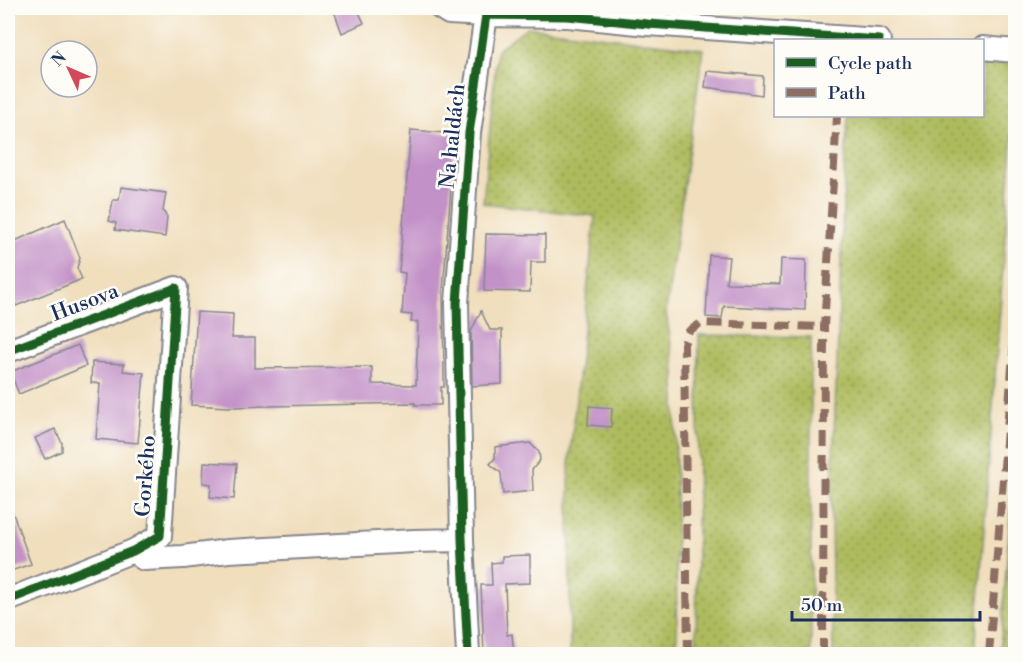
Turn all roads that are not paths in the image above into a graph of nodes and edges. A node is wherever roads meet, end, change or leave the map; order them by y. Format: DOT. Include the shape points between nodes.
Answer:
graph roads {
  1 [pos="441,8"];
  2 [pos="486,15"];
  3 [pos="865,39"];
  4 [pos="984,48"];
  5 [pos="1016,51"];
  6 [pos="176,288"];
  7 [pos="8,351"];
  8 [pos="462,540"];
  9 [pos="133,551"];
  10 [pos="8,600"];
  11 [pos="468,654"];
  1 -- 2 [label="street" via="449,13"];
  2 -- 3 [label="street" via="568,16"];
  2 -- 8 [label="street, Na haldách" via="469,133 457,303"];
  4 -- 5 [label="street"];
  6 -- 7 [label="street, Husova"];
  6 -- 9 [label="street, Gorkého" via="160,536"];
  8 -- 9 [label="street" via="228,551 144,560"];
  8 -- 11 [label="street, Na haldách"];
  9 -- 10 [label="street, Gorkého"];
}
